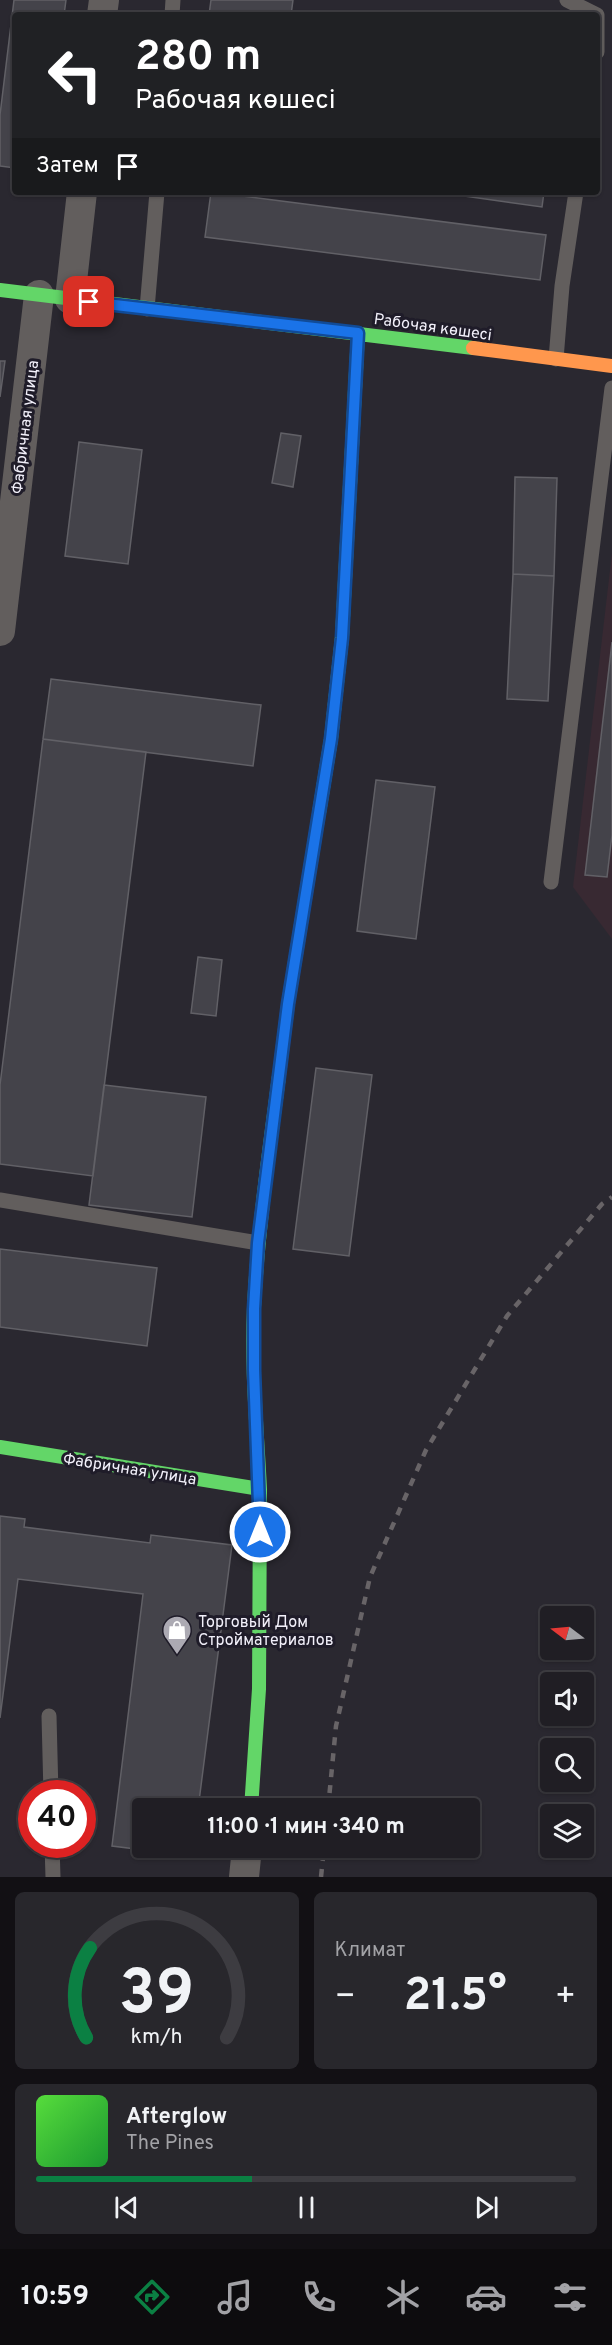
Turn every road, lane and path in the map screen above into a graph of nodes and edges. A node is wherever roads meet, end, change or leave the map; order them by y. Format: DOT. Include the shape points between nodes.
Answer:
graph roads {
  1 [pos="567,0"];
  2 [pos="591,12"];
  3 [pos="82,195"];
  4 [pos="157,195"];
  5 [pos="576,195"];
  6 [pos="0,291"];
  7 [pos="39,295"];
  8 [pos="70,299"];
  9 [pos="147,309"];
  10 [pos="358,333"];
  11 [pos="556,359"];
  12 [pos="612,366"];
  13 [pos="612,388"];
  14 [pos="0,631"];
  15 [pos="551,882"];
  16 [pos="0,1200"];
  17 [pos="258,1243"];
  18 [pos="0,1447"];
  19 [pos="260,1489"];
  20 [pos="50,1716"];
  21 [pos="51,1780"];
  22 [pos="252,1798"];
  23 [pos="52,1858"];
  24 [pos="246,1858"];
  25 [pos="53,1877"];
  26 [pos="244,1877"];
  1 -- 2 [label="lane"];
  3 -- 8 [label="street"];
  4 -- 9 [label="lane"];
  5 -- 11 [label="lane"];
  6 -- 7 [label="street, Рабочая көшесі"];
  7 -- 8 [label="street, Рабочая көшесі"];
  7 -- 14 [label="street, Фабричная улица"];
  8 -- 9 [label="street, Рабочая көшесі"];
  9 -- 10 [label="street, Рабочая көшесі"];
  10 -- 11 [label="street, Рабочая көшесі"];
  10 -- 17 [label="street" via="342,638 331,739 288,1004"];
  11 -- 12 [label="street, Рабочая көшесі"];
  13 -- 15 [label="lane"];
  16 -- 17 [label="lane"];
  17 -- 19 [label="street" via="254,1370"];
  18 -- 19 [label="street, Фабричная улица"];
  19 -- 22 [label="street" via="261,1640"];
  20 -- 21 [label="lane"];
  23 -- 25 [label="lane"];
  24 -- 26 [label="street"];
}
